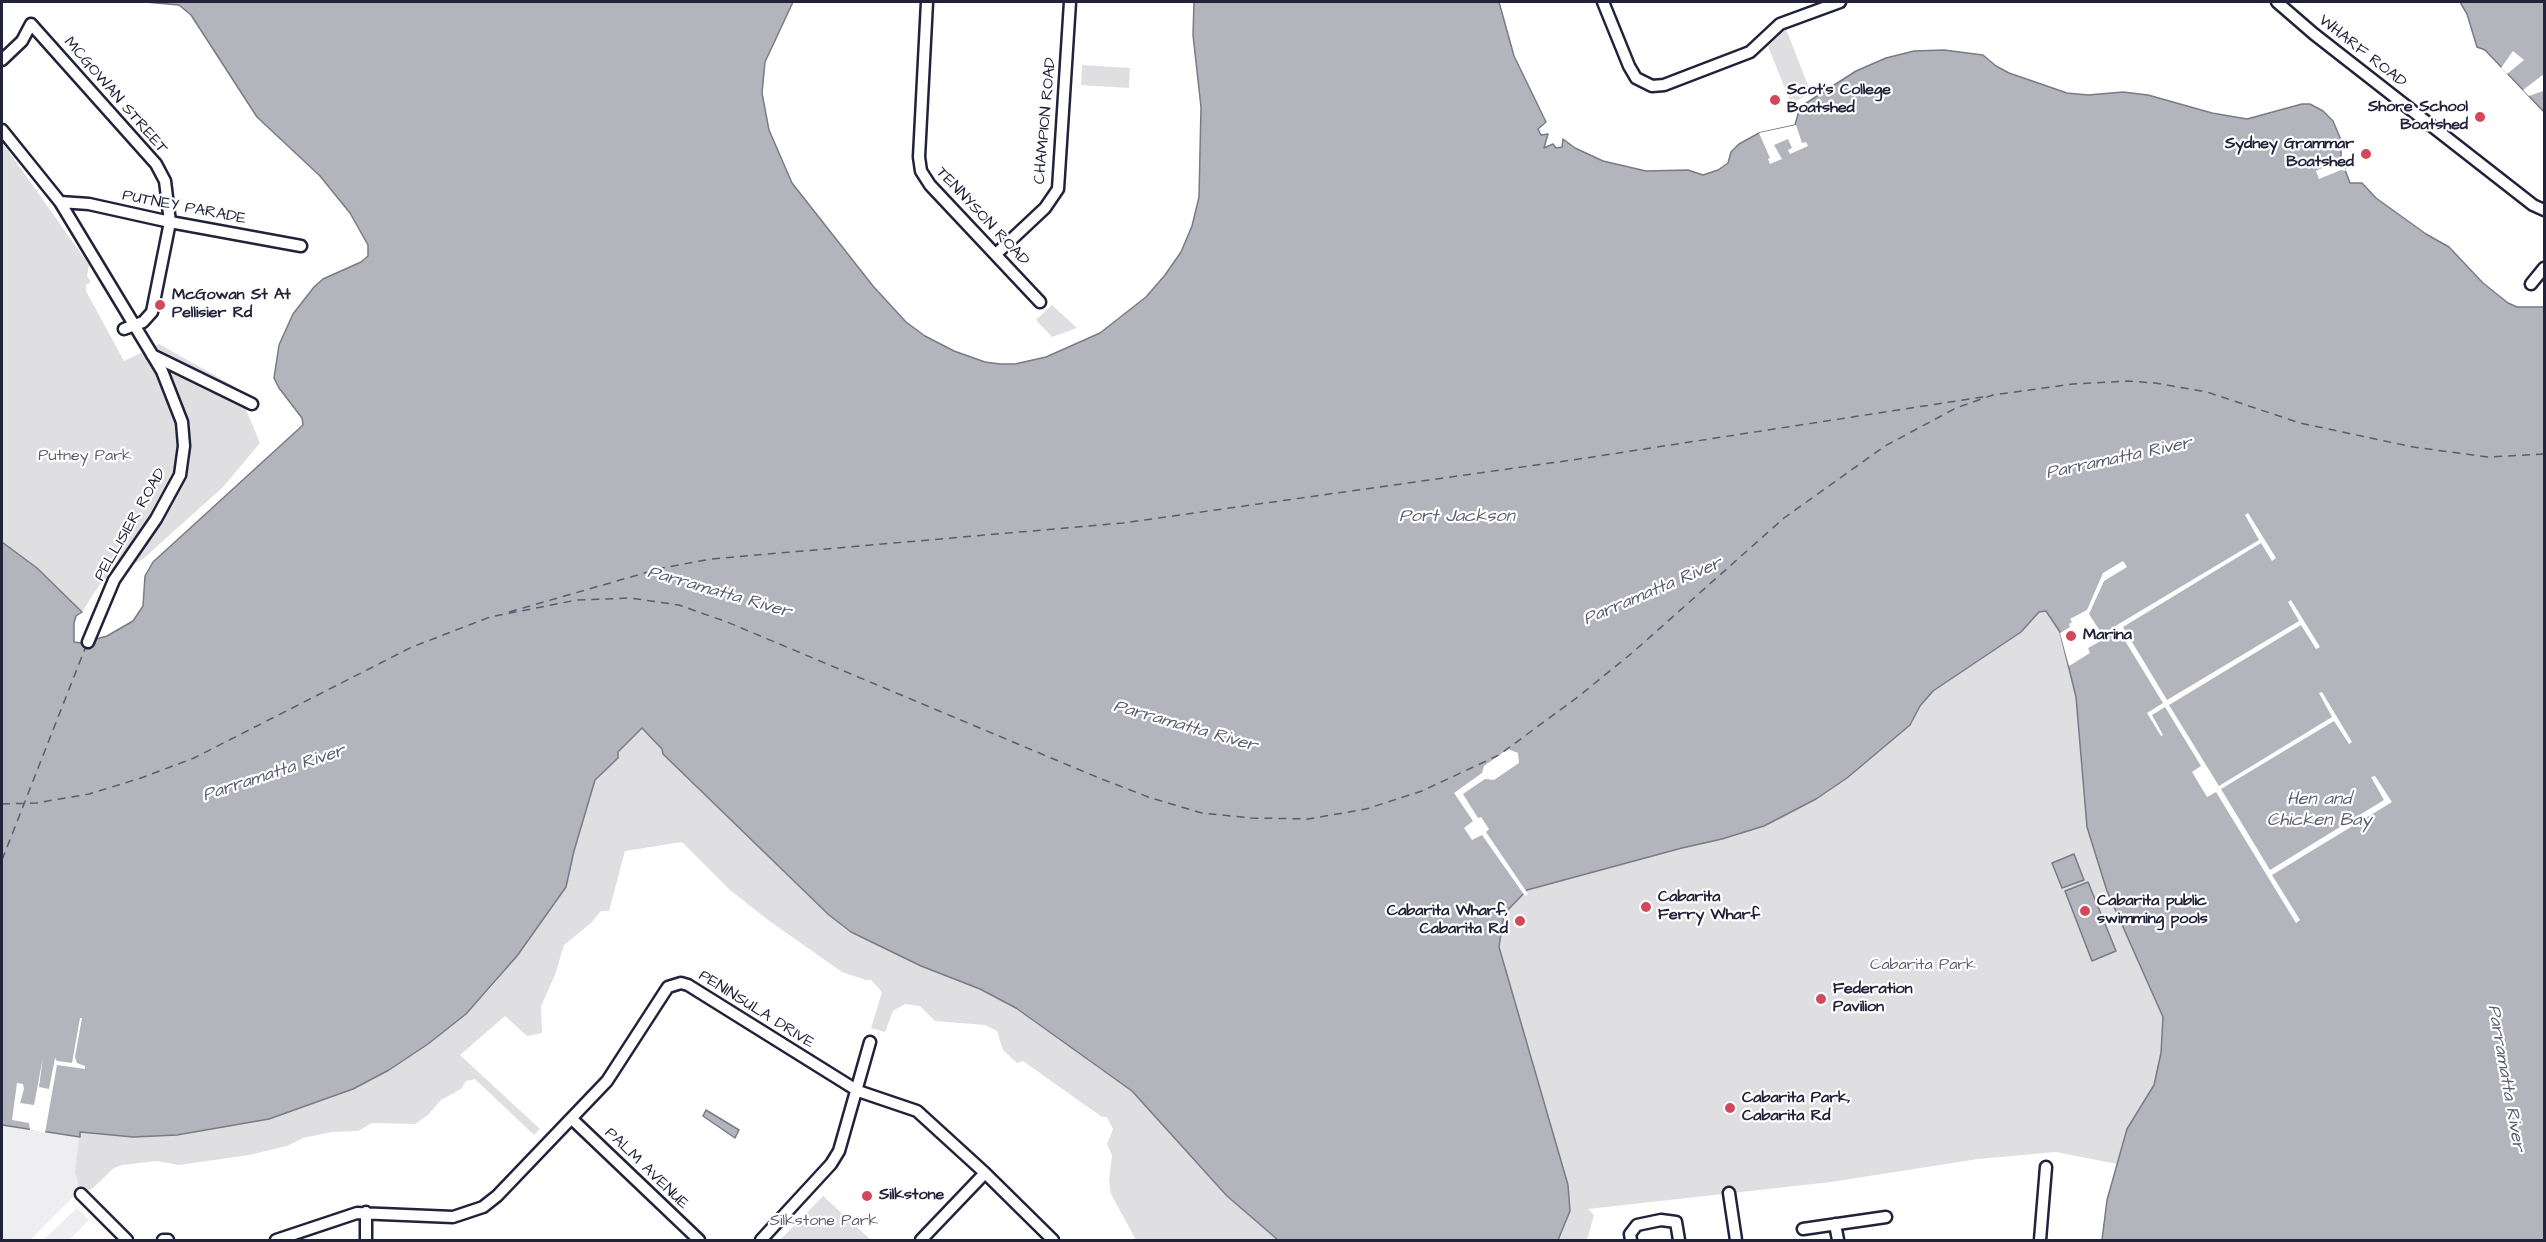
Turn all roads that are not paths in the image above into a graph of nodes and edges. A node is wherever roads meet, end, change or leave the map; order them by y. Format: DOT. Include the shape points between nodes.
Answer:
graph roads {
  1 [pos="927,2"];
  2 [pos="1070,2"];
  3 [pos="1603,2"];
  4 [pos="1840,2"];
  5 [pos="2277,2"];
  6 [pos="2,60"];
  7 [pos="2,130"];
  8 [pos="60,202"];
  9 [pos="2544,210"];
  10 [pos="170,222"];
  11 [pos="301,246"];
  12 [pos="996,254"];
  13 [pos="2544,268"];
  14 [pos="2532,284"];
  15 [pos="1040,302"];
  16 [pos="129,328"];
  17 [pos="151,354"];
  18 [pos="252,404"];
  19 [pos="88,642"];
  20 [pos="870,1042"];
  21 [pos="858,1091"];
  22 [pos="572,1119"];
  23 [pos="2046,1167"];
  24 [pos="985,1173"];
  25 [pos="1730,1193"];
  26 [pos="81,1194"];
  27 [pos="366,1212"];
  28 [pos="1886,1217"];
  29 [pos="1835,1224"];
  30 [pos="1803,1229"];
  31 [pos="127,1240"];
  32 [pos="163,1240"];
  33 [pos="168,1240"];
  34 [pos="276,1240"];
  35 [pos="366,1240"];
  36 [pos="699,1240"];
  37 [pos="760,1240"];
  38 [pos="921,1240"];
  39 [pos="1053,1240"];
  40 [pos="1631,1240"];
  41 [pos="1679,1240"];
  42 [pos="1736,1240"];
  43 [pos="1838,1240"];
  44 [pos="2040,1240"];
  1 -- 12 [label="street, TENNYSON ROAD" via="921,171"];
  2 -- 12 [label="street, CHAMPION ROAD" via="1058,189 1045,208"];
  3 -- 4 [label="street" via="1629,66 1636,78 1652,86 1750,52 1780,24"];
  5 -- 9 [label="street, WHARF ROAD"];
  6 -- 10 [label="street, MCGOWAN STREET" via="22,41 31,24 156,164 165,181"];
  7 -- 8 [label="street, PELLISIER ROAD"];
  8 -- 10 [label="street, PUTNEY PARADE" via="88,204"];
  8 -- 16 [label="street, PELLISIER ROAD"];
  10 -- 11 [label="street, PUTNEY PARADE"];
  10 -- 16 [label="street, MCGOWAN STREET" via="152,312 148,319"];
  12 -- 15 [label="street, TENNYSON ROAD"];
  13 -- 14 [label="street"];
  16 -- 17 [label="street, PELLISIER ROAD"];
  17 -- 18 [label="street"];
  17 -- 19 [label="street, PELLISIER ROAD" via="182,422 180,475 156,519 114,580"];
  20 -- 21 [label="street"];
  21 -- 22 [label="street, PENINSULA DRIVE" via="681,983 668,987 616,1068"];
  21 -- 24 [label="street, PENINSULA DRIVE" via="917,1111"];
  21 -- 37 [label="street" via="831,1164"];
  22 -- 27 [label="street, PENINSULA DRIVE" via="497,1196 476,1210 445,1218"];
  22 -- 36 [label="street, PALM AVENUE"];
  23 -- 44 [label="street"];
  24 -- 38 [label="street"];
  24 -- 39 [label="street, PENINSULA DRIVE"];
  25 -- 42 [label="street"];
  26 -- 31 [label="street"];
  27 -- 34 [label="street, PENINSULA DRIVE"];
  27 -- 35 [label="street"];
  28 -- 29 [label="street"];
  29 -- 30 [label="street"];
  29 -- 43 [label="street"];
  32 -- 33 [label="street"];
  40 -- 41 [label="street" via="1630,1234 1637,1225 1662,1220 1676,1222"];
}
